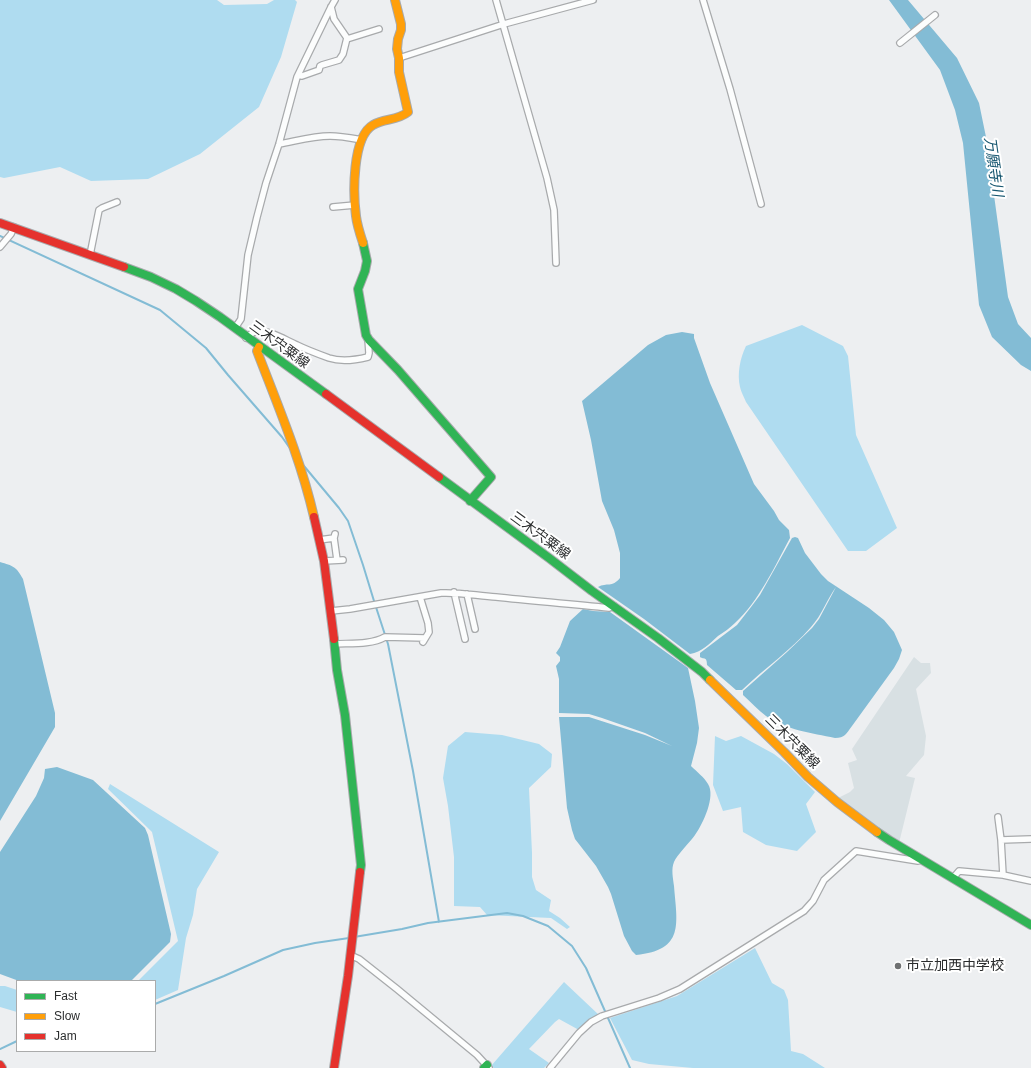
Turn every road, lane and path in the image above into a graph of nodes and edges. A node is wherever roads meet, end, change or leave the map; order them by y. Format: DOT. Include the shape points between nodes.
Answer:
graph roads {
  1 [pos="335,0"];
  2 [pos="395,0"];
  3 [pos="496,0"];
  4 [pos="593,0"];
  5 [pos="704,0"];
  6 [pos="330,7"];
  7 [pos="935,15"];
  8 [pos="504,24"];
  9 [pos="379,29"];
  10 [pos="347,39"];
  11 [pos="903,41"];
  12 [pos="399,58"];
  13 [pos="298,75"];
  14 [pos="362,140"];
  15 [pos="279,144"];
  16 [pos="117,202"];
  17 [pos="761,204"];
  18 [pos="355,205"];
  19 [pos="333,207"];
  20 [pos="0,223"];
  21 [pos="14,227"];
  22 [pos="0,247"];
  23 [pos="90,255"];
  24 [pos="556,263"];
  25 [pos="235,328"];
  26 [pos="246,338"];
  27 [pos="368,338"];
  28 [pos="259,347"];
  29 [pos="470,500"];
  30 [pos="319,540"];
  31 [pos="324,561"];
  32 [pos="454,592"];
  33 [pos="467,594"];
  34 [pos="420,597"];
  35 [pos="614,606"];
  36 [pos="331,611"];
  37 [pos="475,629"];
  38 [pos="465,639"];
  39 [pos="334,644"];
  40 [pos="998,817"];
  41 [pos="1031,839"];
  42 [pos="1001,840"];
  43 [pos="922,860"];
  44 [pos="1003,875"];
  45 [pos="953,878"];
  46 [pos="1031,881"];
  47 [pos="1031,925"];
  48 [pos="350,955"];
  49 [pos="0,1065"];
  50 [pos="487,1067"];
  51 [pos="2,1068"];
  52 [pos="334,1068"];
  53 [pos="550,1068"];
  1 -- 6 [label="street"];
  2 -- 12 [label="street" via="401,24 397,49"];
  3 -- 8 [label="street"];
  4 -- 8 [label="street"];
  5 -- 17 [label="street"];
  6 -- 10 [label="street" via="334,19"];
  6 -- 13 [label="street"];
  7 -- 11 [label="street"];
  8 -- 12 [label="street"];
  8 -- 24 [label="street" via="554,210"];
  9 -- 10 [label="street"];
  10 -- 13 [label="street" via="339,60 322,65 318,70 302,76"];
  12 -- 14 [label="street" via="399,72 408,112 403,116 374,124"];
  13 -- 15 [label="street"];
  14 -- 15 [label="street" via="330,136"];
  14 -- 18 [label="street" via="356,170"];
  15 -- 25 [label="street" via="257,217 248,255 241,319"];
  16 -- 23 [label="street" via="99,210"];
  18 -- 19 [label="street"];
  18 -- 27 [label="street" via="367,260 358,288"];
  20 -- 21 [label="street, 三木宍粟線"];
  21 -- 22 [label="street"];
  21 -- 23 [label="street, 三木宍粟線"];
  23 -- 25 [label="street, 三木宍粟線" via="176,289"];
  25 -- 26 [label="street, 三木宍粟線"];
  26 -- 27 [label="street" via="257,331 264,332 330,358 344,360 368,357"];
  26 -- 28 [label="street, 三木宍粟線"];
  27 -- 29 [label="street" via="490,477"];
  28 -- 29 [label="street, 三木宍粟線"];
  28 -- 30 [label="street" via="257,351 309,494"];
  29 -- 35 [label="street, 三木宍粟線"];
  30 -- 31 [label="street"];
  30 -- 31 [label="street" via="334,536 340,560"];
  31 -- 36 [label="street"];
  32 -- 33 [label="street"];
  32 -- 34 [label="street"];
  32 -- 38 [label="street"];
  33 -- 35 [label="street" via="609,608"];
  33 -- 37 [label="street"];
  34 -- 36 [label="street"];
  34 -- 39 [label="street" via="428,623 428,632 424,640 390,637"];
  35 -- 43 [label="street, 三木宍粟線" via="702,672 808,777 837,802"];
  36 -- 39 [label="street"];
  39 -- 48 [label="street" via="345,715 361,865"];
  40 -- 42 [label="street"];
  41 -- 42 [label="street"];
  42 -- 44 [label="street"];
  43 -- 45 [label="street, 三木宍粟線"];
  43 -- 53 [label="street" via="856,852 824,880 813,901 804,911 680,988 591,1022"];
  44 -- 45 [label="street" via="959,870"];
  44 -- 46 [label="street"];
  45 -- 47 [label="street, 三木宍粟線"];
  48 -- 50 [label="street" via="359,959 478,1055"];
  48 -- 52 [label="street"];
  49 -- 51 [label="street"];
}
